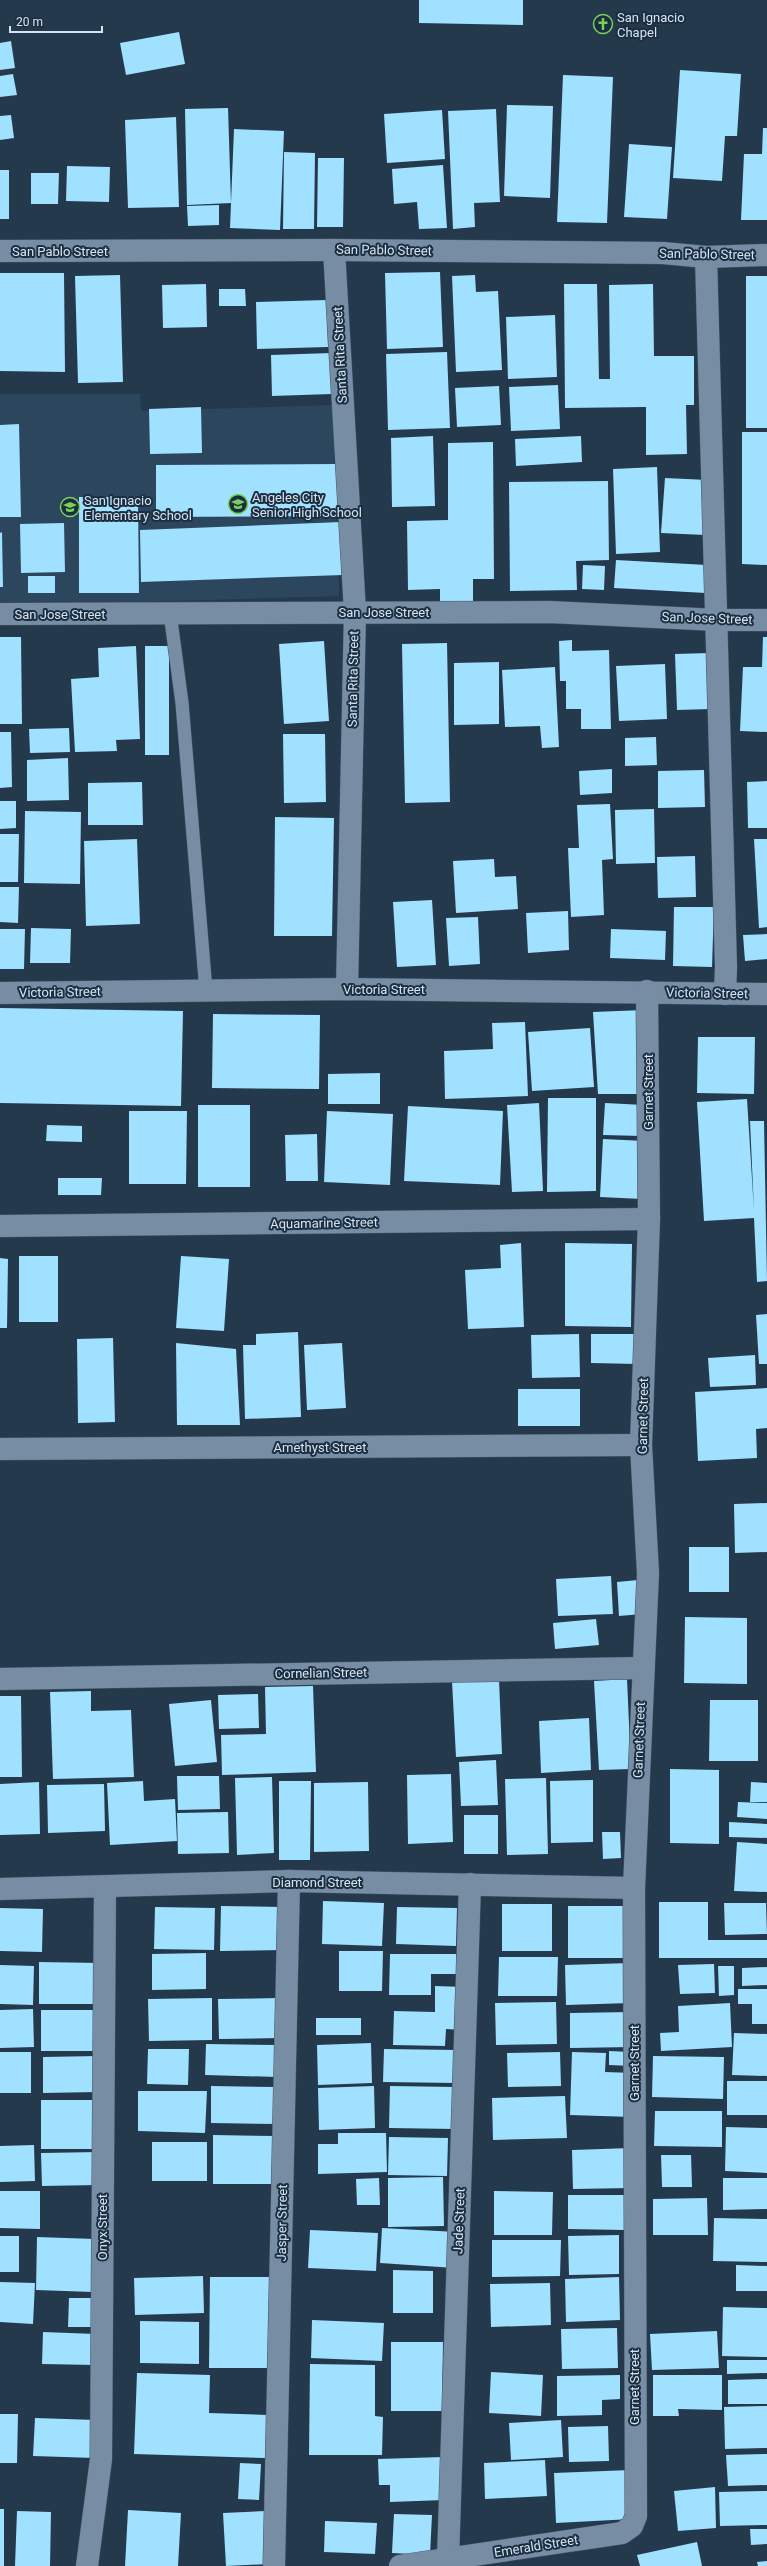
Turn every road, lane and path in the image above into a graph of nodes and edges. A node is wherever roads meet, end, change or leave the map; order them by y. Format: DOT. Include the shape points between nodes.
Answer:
graph roads {
  1 [pos="334,250"];
  2 [pos="0,251"];
  3 [pos="767,255"];
  4 [pos="706,256"];
  5 [pos="355,612"];
  6 [pos="170,613"];
  7 [pos="0,614"];
  8 [pos="718,620"];
  9 [pos="767,620"];
  10 [pos="347,989"];
  11 [pos="206,991"];
  12 [pos="647,991"];
  13 [pos="0,993"];
  14 [pos="725,994"];
  15 [pos="767,994"];
  16 [pos="649,1219"];
  17 [pos="0,1226"];
  18 [pos="641,1445"];
  19 [pos="0,1449"];
  20 [pos="642,1668"];
  21 [pos="0,1680"];
  22 [pos="289,1881"];
  23 [pos="470,1884"];
  24 [pos="105,1887"];
  25 [pos="634,1888"];
  26 [pos="0,1889"];
  27 [pos="634,2488"];
  28 [pos="448,2560"];
  29 [pos="87,2566"];
  30 [pos="274,2566"];
  31 [pos="400,2566"];
  1 -- 2 [label="street, San Pablo Street"];
  1 -- 4 [label="street, San Pablo Street" via="663,253"];
  1 -- 5 [label="street, Santa Rita Street"];
  3 -- 4 [label="street, San Pablo Street"];
  4 -- 8 [label="street"];
  5 -- 6 [label="street, San Jose Street"];
  5 -- 8 [label="street, San Jose Street" via="549,612"];
  5 -- 10 [label="street, Santa Rita Street"];
  6 -- 7 [label="street, San Jose Street"];
  6 -- 11 [label="lane" via="182,710"];
  8 -- 9 [label="street, San Jose Street"];
  8 -- 14 [label="street"];
  10 -- 11 [label="street, Victoria Street"];
  10 -- 12 [label="street, Victoria Street"];
  11 -- 13 [label="street, Victoria Street"];
  12 -- 14 [label="street, Victoria Street"];
  12 -- 16 [label="street, Garnet Street"];
  14 -- 15 [label="street, Victoria Street"];
  16 -- 17 [label="street, Aquamarine Street"];
  16 -- 18 [label="street, Garnet Street"];
  18 -- 19 [label="street, Amethyst Street"];
  18 -- 20 [label="street, Garnet Street" via="648,1572"];
  20 -- 21 [label="street, Cornelian Street"];
  20 -- 25 [label="street, Garnet Street"];
  22 -- 23 [label="street, Diamond Street"];
  22 -- 24 [label="street, Diamond Street"];
  22 -- 30 [label="street, Jasper Street"];
  23 -- 25 [label="street, Diamond Street"];
  23 -- 28 [label="street, Jade Street"];
  24 -- 26 [label="street, Diamond Street"];
  24 -- 29 [label="street, Onyx Street" via="101,2459"];
  25 -- 27 [label="street, Garnet Street"];
  27 -- 28 [label="street, Emerald Street" via="636,2516 632,2526 622,2533"];
  28 -- 31 [label="street, Emerald Street"];
}
